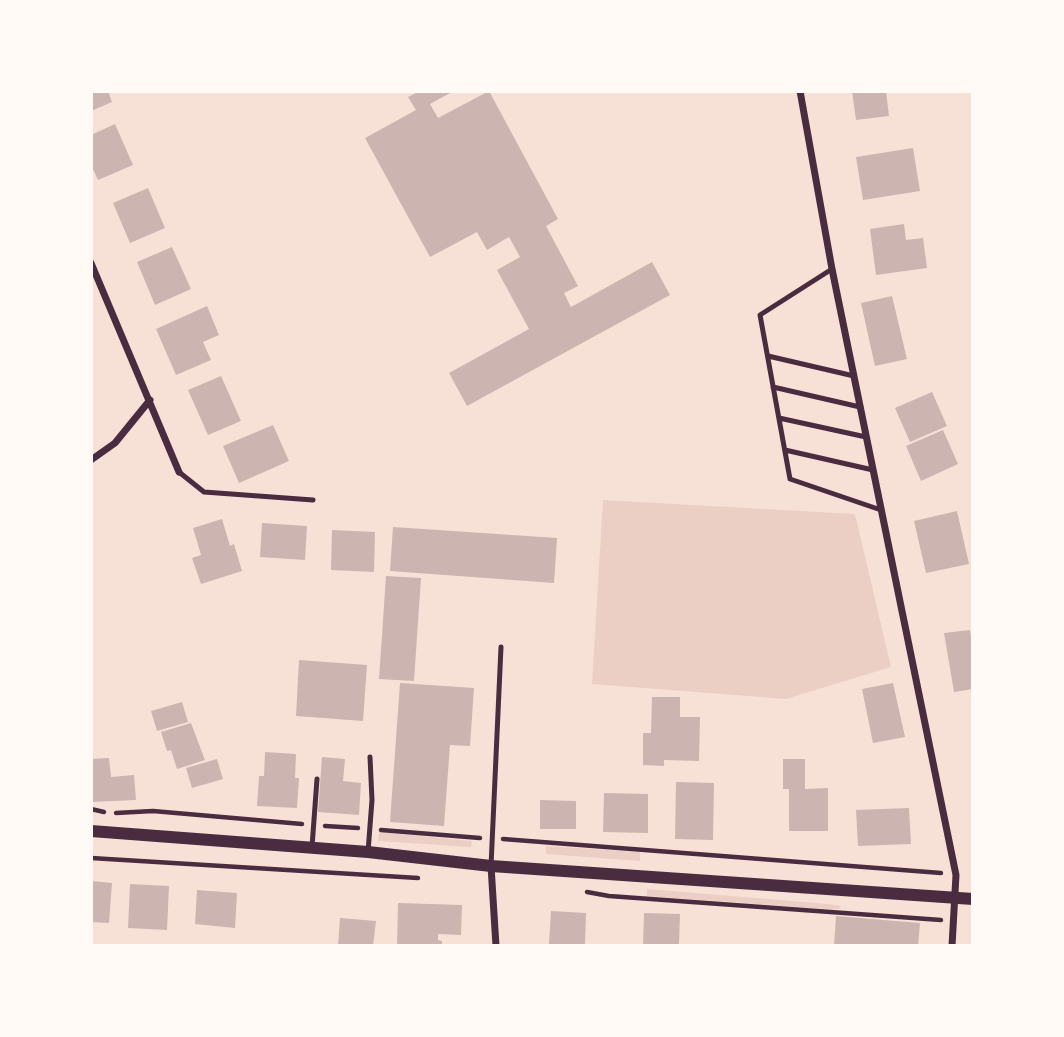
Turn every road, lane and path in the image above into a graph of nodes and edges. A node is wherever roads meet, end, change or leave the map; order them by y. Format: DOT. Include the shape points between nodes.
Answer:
graph roads {
  1 [pos="800,91"];
  2 [pos="91,263"];
  3 [pos="832,270"];
  4 [pos="768,356"];
  5 [pos="854,376"];
  6 [pos="773,387"];
  7 [pos="150,400"];
  8 [pos="860,407"];
  9 [pos="779,418"];
  10 [pos="866,437"];
  11 [pos="785,450"];
  12 [pos="91,460"];
  13 [pos="873,470"];
  14 [pos="179,472"];
  15 [pos="313,500"];
  16 [pos="881,510"];
  17 [pos="501,647"];
  18 [pos="370,757"];
  19 [pos="317,779"];
  20 [pos="91,831"];
  21 [pos="312,847"];
  22 [pos="368,852"];
  23 [pos="491,866"];
  24 [pos="954,898"];
  25 [pos="973,899"];
  26 [pos="496,946"];
  27 [pos="952,946"];
  1 -- 3 [label="street"];
  2 -- 7 [label="street"];
  3 -- 4 [label="lane" via="760,315"];
  3 -- 5 [label="street"];
  4 -- 5 [label="lane"];
  4 -- 6 [label="lane"];
  5 -- 8 [label="street"];
  6 -- 8 [label="lane"];
  6 -- 9 [label="lane"];
  7 -- 12 [label="street" via="115,443"];
  7 -- 14 [label="street"];
  8 -- 10 [label="street"];
  9 -- 10 [label="lane"];
  9 -- 11 [label="lane"];
  10 -- 13 [label="street"];
  11 -- 13 [label="lane"];
  11 -- 16 [label="lane" via="790,479"];
  13 -- 16 [label="street"];
  14 -- 15 [label="lane" via="204,492"];
  16 -- 24 [label="street" via="956,875"];
  17 -- 23 [label="lane"];
  18 -- 22 [label="lane"];
  19 -- 21 [label="lane"];
  20 -- 21 [label="street"];
  21 -- 22 [label="street"];
  22 -- 23 [label="street"];
  23 -- 24 [label="street"];
  23 -- 26 [label="street"];
  24 -- 25 [label="street"];
  24 -- 27 [label="street"];
}
